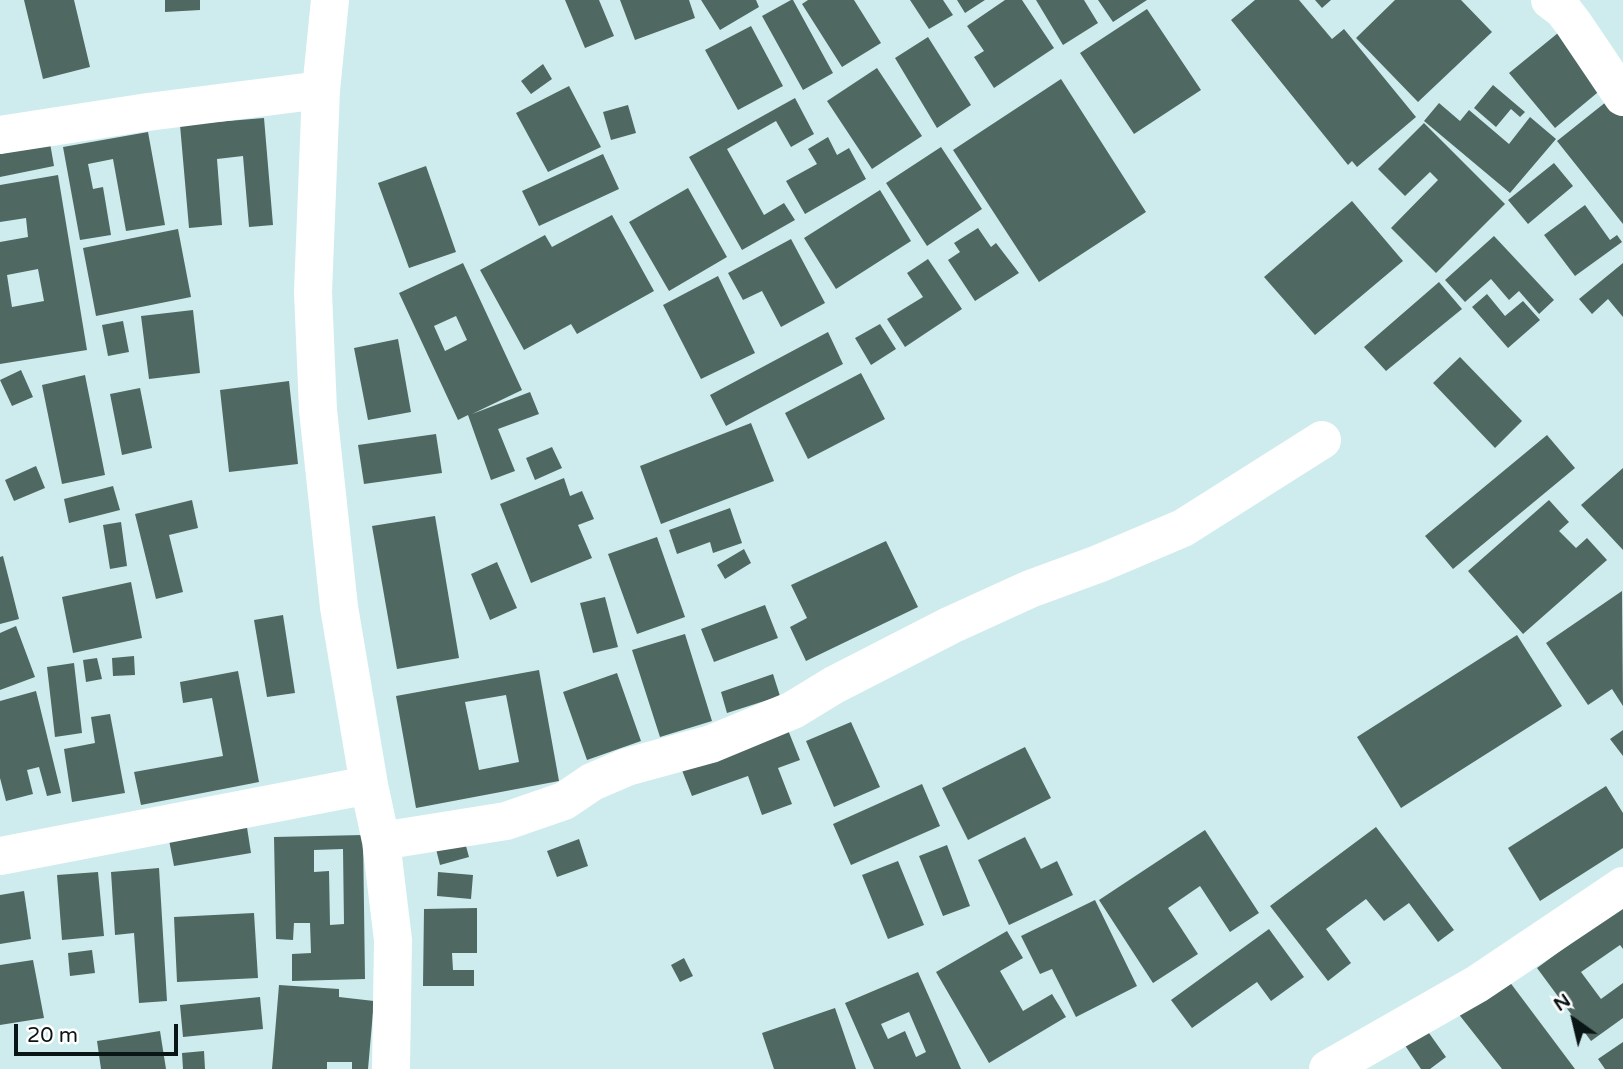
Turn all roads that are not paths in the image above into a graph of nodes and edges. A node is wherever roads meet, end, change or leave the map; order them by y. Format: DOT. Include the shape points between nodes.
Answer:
graph roads {
  1 [pos="330,0"];
  2 [pos="1563,3"];
  3 [pos="321,90"];
  4 [pos="1623,97"];
  5 [pos="0,135"];
  6 [pos="1322,440"];
  7 [pos="369,785"];
  8 [pos="381,841"];
  9 [pos="0,856"];
  10 [pos="1623,886"];
  11 [pos="391,1069"];
  12 [pos="1328,1069"];
  1 -- 3 [label="street"];
  2 -- 4 [label="street"];
  3 -- 5 [label="street"];
  3 -- 7 [label="street" via="313,292 318,410 339,607"];
  6 -- 8 [label="street" via="1183,528 951,625 793,710 711,744 627,767 564,801 506,821"];
  7 -- 8 [label="street"];
  7 -- 9 [label="street"];
  8 -- 11 [label="street" via="393,940"];
  10 -- 12 [label="street" via="1477,984"];
}
